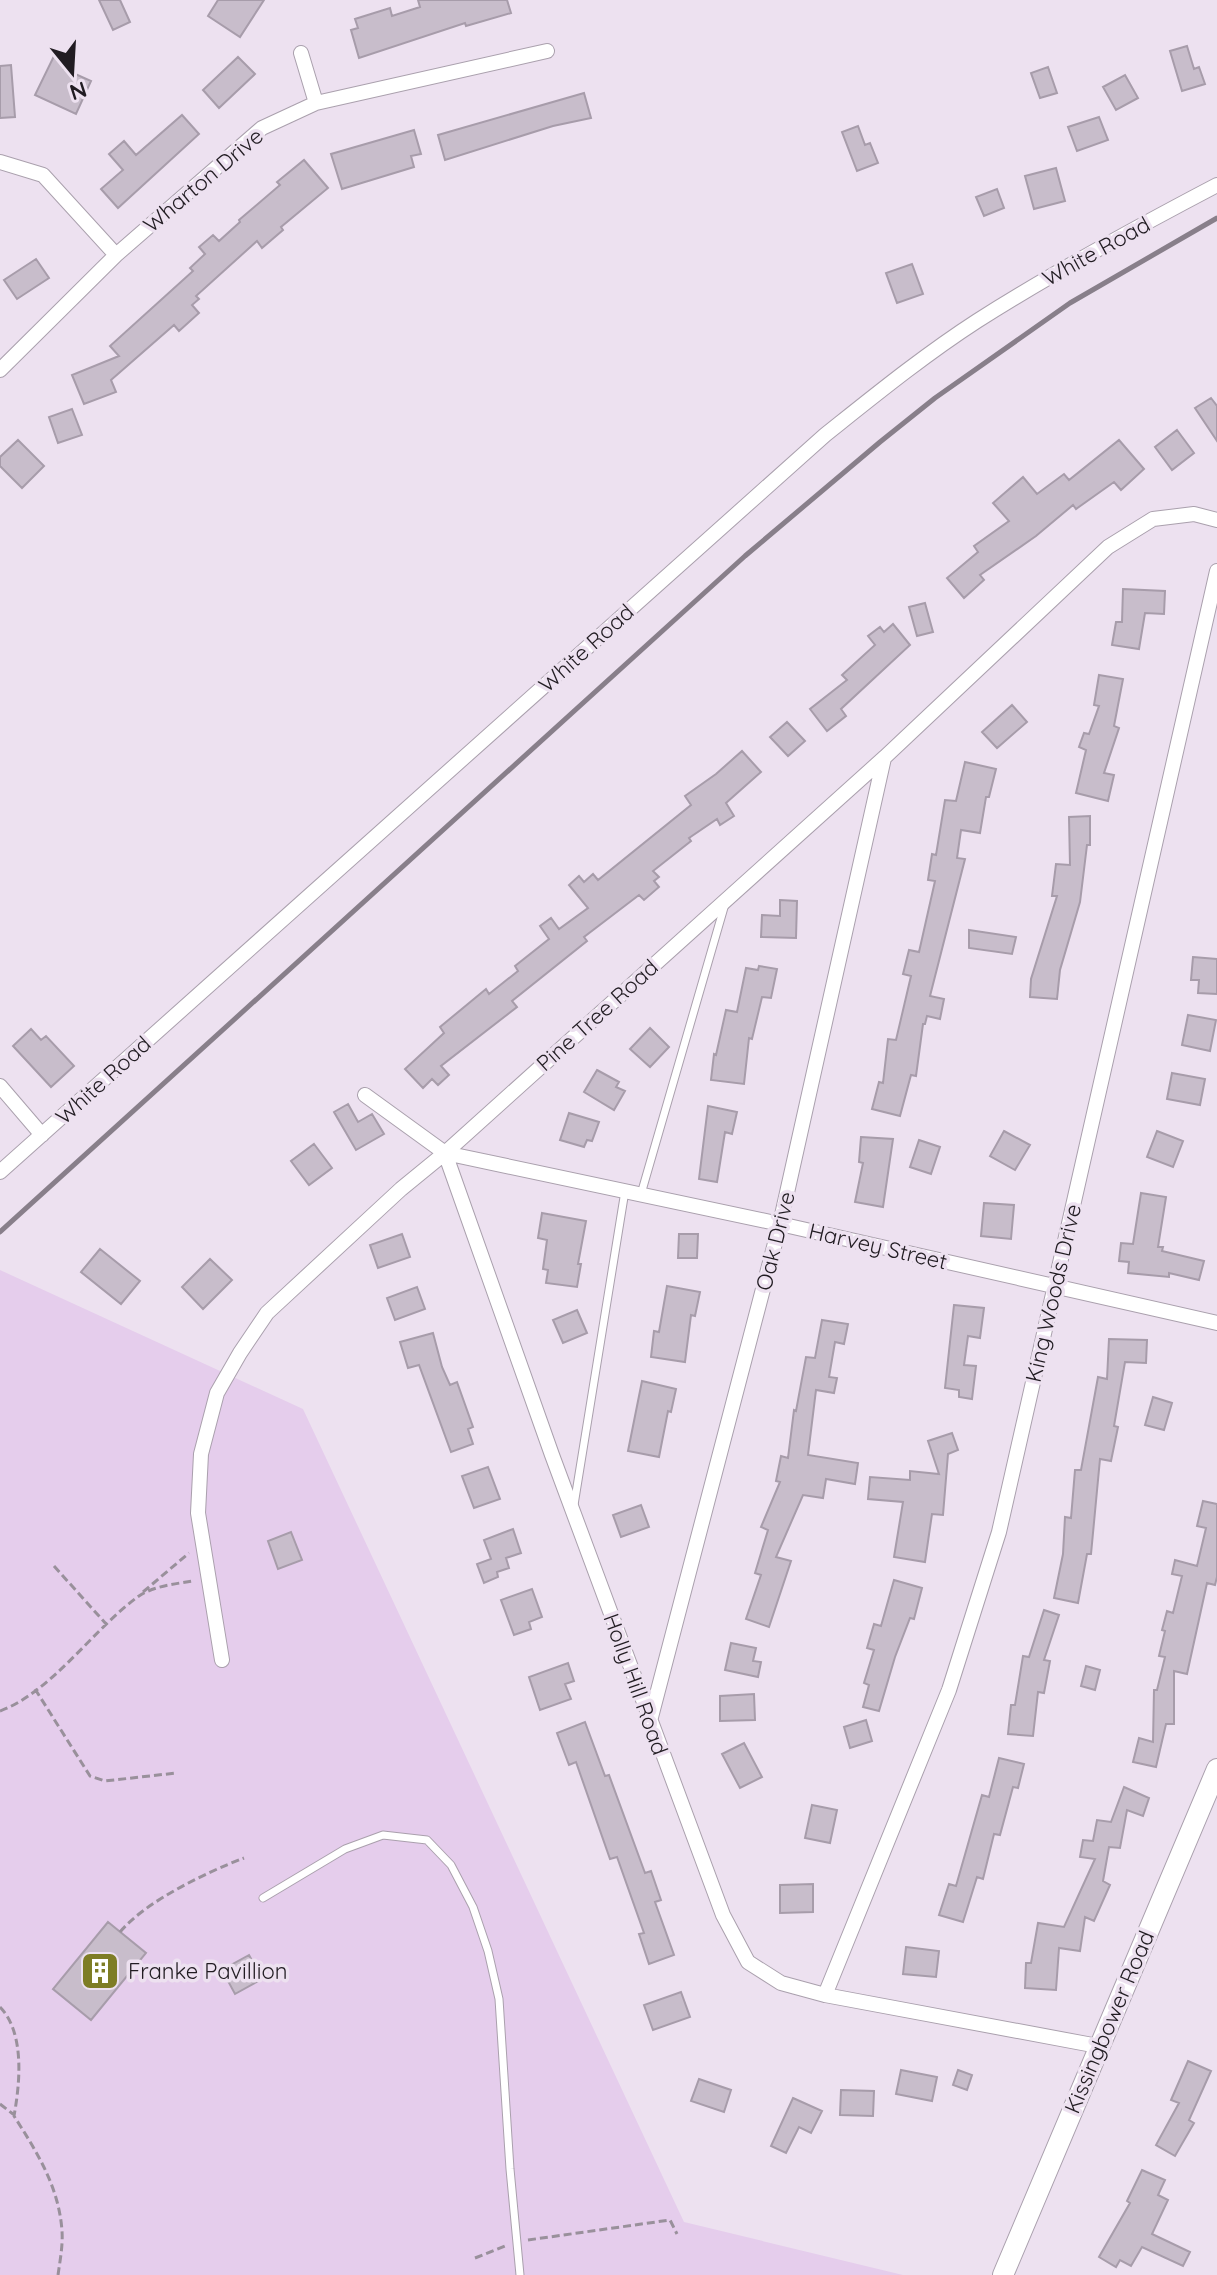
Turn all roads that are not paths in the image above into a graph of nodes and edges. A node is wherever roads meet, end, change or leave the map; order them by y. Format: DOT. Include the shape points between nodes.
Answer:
graph roads {
  1 [pos="547,51"];
  2 [pos="301,53"];
  3 [pos="316,103"];
  4 [pos="0,162"];
  5 [pos="1217,185"];
  6 [pos="116,255"];
  7 [pos="0,370"];
  8 [pos="1217,520"];
  9 [pos="1217,571"];
  10 [pos="885,757"];
  11 [pos="727,898"];
  12 [pos="0,1086"];
  13 [pos="365,1095"];
  14 [pos="42,1135"];
  15 [pos="445,1153"];
  16 [pos="0,1172"];
  17 [pos="625,1191"];
  18 [pos="641,1194"];
  19 [pos="780,1224"];
  20 [pos="1054,1285"];
  21 [pos="1217,1323"];
  22 [pos="573,1513"];
  23 [pos="222,1660"];
  24 [pos="649,1721"];
  25 [pos="1216,1775"];
  26 [pos="263,1898"];
  27 [pos="825,1995"];
  28 [pos="1098,2046"];
  29 [pos="520,2275"];
  30 [pos="1003,2275"];
  1 -- 3 [label="street, Wharton Drive"];
  2 -- 3 [label="street"];
  3 -- 6 [label="street, Wharton Drive" via="262,128"];
  4 -- 6 [label="street" via="43,175"];
  5 -- 14 [label="street, White Road" via="975,323 825,435"];
  6 -- 7 [label="street, Wharton Drive"];
  8 -- 10 [label="street, Pine Tree Road" via="1194,514 1153,519 1108,547"];
  9 -- 20 [label="street, King Woods Drive"];
  10 -- 11 [label="street, Pine Tree Road"];
  10 -- 19 [label="street, Oak Drive"];
  11 -- 15 [label="street, Pine Tree Road"];
  11 -- 18 [label="lane"];
  12 -- 14 [label="street"];
  13 -- 15 [label="street"];
  14 -- 16 [label="street, White Road"];
  15 -- 17 [label="street, Harvey Street"];
  15 -- 22 [label="street, Holly Hill Road"];
  15 -- 23 [label="street, Pine Tree Road" via="267,1313 217,1393 201,1454 198,1513"];
  17 -- 18 [label="street, Harvey Street"];
  17 -- 22 [label="lane"];
  18 -- 19 [label="street, Harvey Street"];
  19 -- 20 [label="street, Harvey Street"];
  19 -- 24 [label="street, Oak Drive"];
  20 -- 21 [label="street, Harvey Street"];
  20 -- 27 [label="street, King Woods Drive" via="999,1532 949,1690"];
  22 -- 24 [label="street, Holly Hill Road"];
  24 -- 27 [label="street, Holly Hill Road" via="723,1915 748,1962 781,1983"];
  25 -- 28 [label="street, Kissingbower Road"];
  26 -- 29 [label="lane" via="345,1849 383,1835 427,1840 451,1865 473,1907 499,1999"];
  27 -- 28 [label="street, Holly Hill Road"];
  28 -- 30 [label="street, Kissingbower Road"];
}
